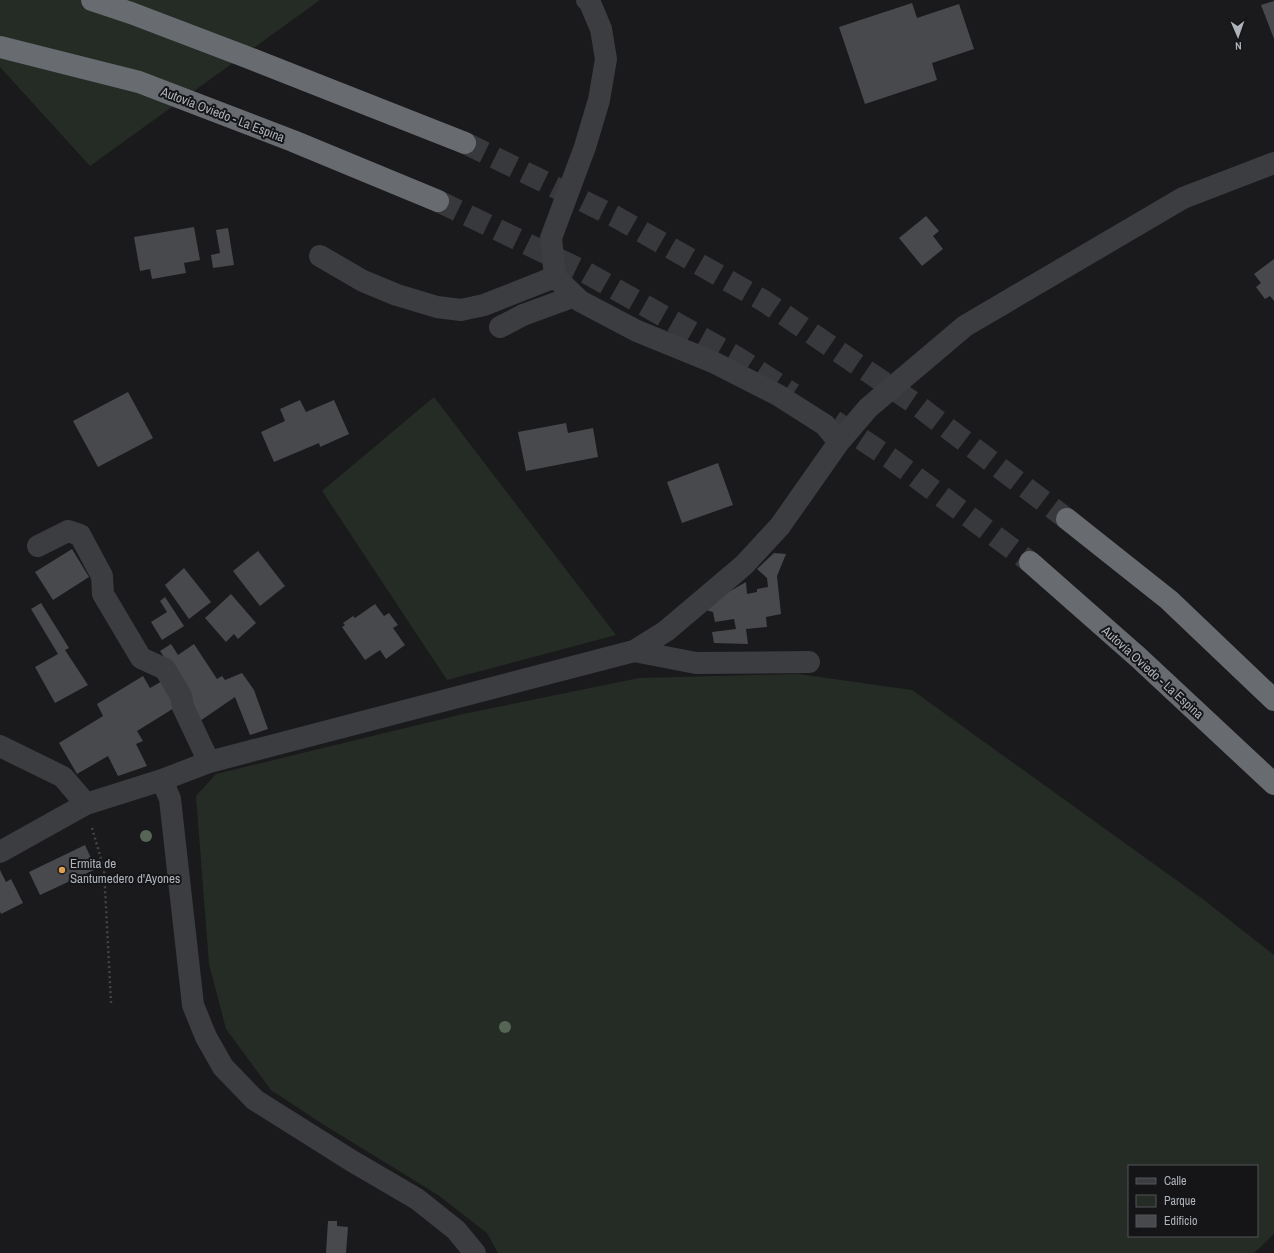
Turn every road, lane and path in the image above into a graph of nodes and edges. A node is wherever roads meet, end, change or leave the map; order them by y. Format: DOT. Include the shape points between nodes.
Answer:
graph roads {
  1 [pos="92,0"];
  2 [pos="587,0"];
  3 [pos="0,47"];
  4 [pos="465,143"];
  5 [pos="1274,163"];
  6 [pos="438,201"];
  7 [pos="320,256"];
  8 [pos="555,277"];
  9 [pos="575,296"];
  10 [pos="500,327"];
  11 [pos="839,442"];
  12 [pos="1067,520"];
  13 [pos="38,546"];
  14 [pos="1030,562"];
  15 [pos="1169,600"];
  16 [pos="634,651"];
  17 [pos="810,662"];
  18 [pos="1274,689"];
  19 [pos="1274,700"];
  20 [pos="0,746"];
  21 [pos="1246,758"];
  22 [pos="209,762"];
  23 [pos="162,780"];
  24 [pos="1274,784"];
  25 [pos="1274,788"];
  26 [pos="86,804"];
  27 [pos="0,852"];
  28 [pos="111,1003"];
  29 [pos="475,1253"];
  1 -- 4 [label="highway" via="230,50"];
  2 -- 8 [label="street" via="601,29 606,59 599,100 585,147 551,238"];
  3 -- 6 [label="highway, Autovía Oviedo - La Espina" via="139,82 293,141"];
  5 -- 11 [label="street" via="1183,198 965,326 868,408"];
  7 -- 8 [label="street" via="363,281 397,295 437,307 461,310 484,305"];
  8 -- 9 [label="street"];
  9 -- 10 [label="street" via="523,314"];
  9 -- 11 [label="street" via="637,331 713,362 778,395 825,425"];
  11 -- 16 [label="street" via="780,526 744,565 666,631"];
  12 -- 15 [label="highway"];
  13 -- 22 [label="street" via="68,532 80,535 102,576 103,594 140,658 165,669 181,696"];
  14 -- 21 [label="highway, Autovía Oviedo - La Espina" via="1139,658"];
  15 -- 18 [label="highway"];
  15 -- 19 [label="highway"];
  16 -- 17 [label="street" via="696,663"];
  16 -- 22 [label="street"];
  20 -- 26 [label="street" via="63,777"];
  21 -- 24 [label="highway, Autovía Oviedo - La Espina"];
  21 -- 25 [label="highway"];
  22 -- 23 [label="street"];
  23 -- 26 [label="street"];
  23 -- 29 [label="street" via="170,799 193,1005 206,1037 223,1067 255,1100 417,1199 456,1230"];
  26 -- 27 [label="street"];
  26 -- 28 [label="path" via="104,869"];
}
